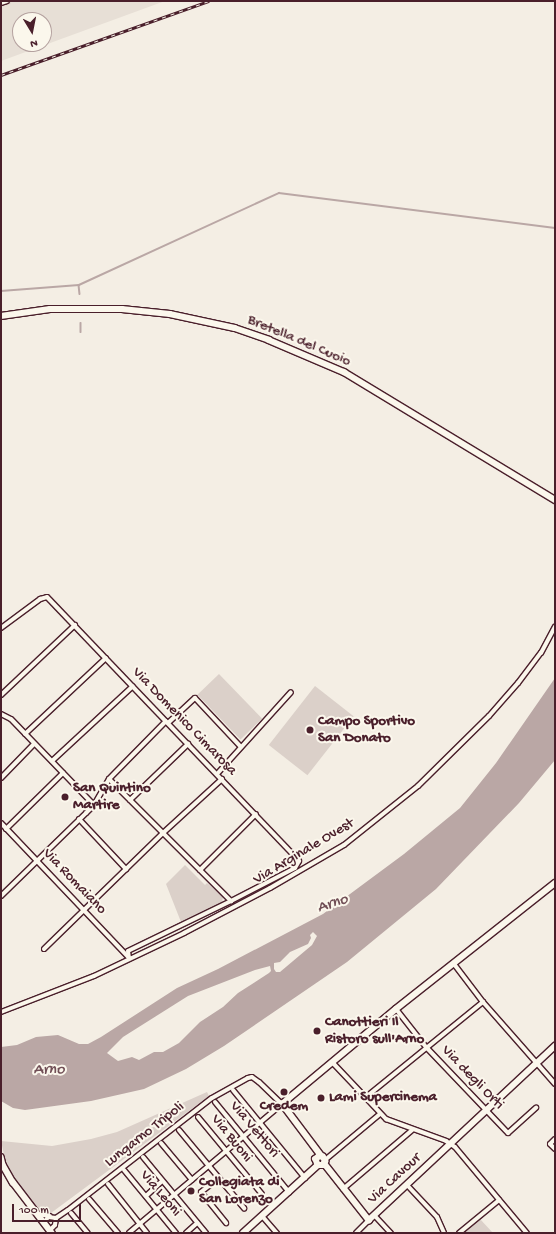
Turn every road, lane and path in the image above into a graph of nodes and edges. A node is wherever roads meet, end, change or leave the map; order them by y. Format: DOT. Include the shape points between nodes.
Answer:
graph roads {
  1 [pos="7,1"];
  2 [pos="1,3"];
  3 [pos="1,316"];
  4 [pos="555,500"];
  5 [pos="75,625"];
  6 [pos="555,627"];
  7 [pos="1,628"];
  8 [pos="106,658"];
  9 [pos="133,686"];
  10 [pos="291,692"];
  11 [pos="1,695"];
  12 [pos="1,714"];
  13 [pos="167,722"];
  14 [pos="25,734"];
  15 [pos="34,744"];
  16 [pos="188,744"];
  17 [pos="241,748"];
  18 [pos="52,761"];
  19 [pos="63,773"];
  20 [pos="217,774"];
  21 [pos="1,778"];
  22 [pos="108,779"];
  23 [pos="222,779"];
  24 [pos="129,800"];
  25 [pos="94,805"];
  26 [pos="256,814"];
  27 [pos="80,819"];
  28 [pos="1,823"];
  29 [pos="6,829"];
  30 [pos="163,833"];
  31 [pos="38,862"];
  32 [pos="126,869"];
  33 [pos="200,870"];
  34 [pos="555,883"];
  35 [pos="1,896"];
  36 [pos="231,902"];
  37 [pos="85,910"];
  38 [pos="44,949"];
  39 [pos="129,958"];
  40 [pos="454,964"];
  41 [pos="483,1002"];
  42 [pos="396,1010"];
  43 [pos="1,1012"];
  44 [pos="555,1046"];
  45 [pos="426,1047"];
  46 [pos="332,1062"];
  47 [pos="536,1064"];
  48 [pos="555,1084"];
  49 [pos="233,1090"];
  50 [pos="366,1097"];
  51 [pos="215,1102"];
  52 [pos="282,1104"];
  53 [pos="536,1108"];
  54 [pos="486,1110"];
  55 [pos="380,1114"];
  56 [pos="198,1117"];
  57 [pos="260,1122"];
  58 [pos="179,1130"];
  59 [pos="412,1130"];
  60 [pos="243,1137"];
  61 [pos="555,1139"];
  62 [pos="161,1143"];
  63 [pos="452,1143"];
  64 [pos="555,1149"];
  65 [pos="226,1151"];
  66 [pos="1,1157"];
  67 [pos="143,1157"];
  68 [pos="323,1160"];
  69 [pos="208,1165"];
  70 [pos="124,1170"];
  71 [pos="219,1178"];
  72 [pos="305,1178"];
  73 [pos="192,1180"];
  74 [pos="162,1181"];
  75 [pos="108,1184"];
  76 [pos="408,1185"];
  77 [pos="343,1189"];
  78 [pos="289,1192"];
  79 [pos="174,1194"];
  80 [pos="262,1194"];
  81 [pos="146,1196"];
  82 [pos="90,1199"];
  83 [pos="500,1200"];
  84 [pos="244,1208"];
  85 [pos="157,1209"];
  86 [pos="37,1213"];
  87 [pos="71,1213"];
  88 [pos="374,1215"];
  89 [pos="50,1216"];
  90 [pos="262,1216"];
  91 [pos="56,1218"];
  92 [pos="369,1220"];
  93 [pos="44,1223"];
  94 [pos="198,1223"];
  95 [pos="226,1223"];
  96 [pos="139,1224"];
  97 [pos="175,1231"];
  98 [pos="51,1232"];
  99 [pos="88,1233"];
  100 [pos="118,1233"];
  101 [pos="128,1233"];
  102 [pos="147,1233"];
  103 [pos="169,1233"];
  104 [pos="186,1233"];
  105 [pos="206,1233"];
  106 [pos="243,1233"];
  107 [pos="277,1233"];
  108 [pos="356,1233"];
  109 [pos="391,1233"];
  110 [pos="444,1233"];
  111 [pos="459,1233"];
  112 [pos="527,1233"];
  1 -- 2 [label="street"];
  3 -- 4 [label="main road, Bretella del Cuoio" via="50,309 122,309 170,314 235,328 322,361 381,393"];
  5 -- 7 [label="street, Via Domenico Cimarosa" via="45,596"];
  5 -- 8 [label="street, Via Domenico Cimarosa"];
  5 -- 11 [label="street"];
  6 -- 39 [label="street, Via Arginale Ovest" via="541,653 489,716 427,777 375,822 322,859 218,916"];
  8 -- 9 [label="street, Via Domenico Cimarosa"];
  8 -- 14 [label="street"];
  9 -- 13 [label="street, Via Domenico Cimarosa"];
  9 -- 18 [label="street"];
  10 -- 17 [label="street"];
  12 -- 14 [label="street"];
  13 -- 16 [label="street, Via Domenico Cimarosa"];
  13 -- 17 [label="street" via="195,698"];
  13 -- 22 [label="street"];
  14 -- 15 [label="street"];
  15 -- 18 [label="street"];
  15 -- 21 [label="street"];
  16 -- 20 [label="street, Via Domenico Cimarosa"];
  16 -- 24 [label="street"];
  17 -- 20 [label="street"];
  18 -- 19 [label="street"];
  19 -- 25 [label="street"];
  19 -- 29 [label="street"];
  20 -- 23 [label="street, Via Domenico Cimarosa"];
  22 -- 24 [label="street"];
  22 -- 25 [label="street"];
  23 -- 26 [label="street, Via Domenico Cimarosa"];
  23 -- 30 [label="street"];
  24 -- 30 [label="street"];
  25 -- 27 [label="street"];
  26 -- 33 [label="street"];
  26 -- 36 [label="street, Via Domenico Cimarosa" via="298,858 299,863 295,868"];
  27 -- 31 [label="street"];
  27 -- 32 [label="street"];
  28 -- 29 [label="street, Via Romaiano"];
  29 -- 31 [label="street, Via Romaiano"];
  30 -- 32 [label="street"];
  30 -- 33 [label="street"];
  31 -- 35 [label="street"];
  31 -- 37 [label="street, Via Romaiano"];
  32 -- 37 [label="street"];
  33 -- 36 [label="street"];
  34 -- 40 [label="main road"];
  36 -- 39 [label="street" via="128,951"];
  37 -- 38 [label="street"];
  37 -- 39 [label="street, Via Romaiano"];
  39 -- 43 [label="street, Via Arginale Ovest" via="94,976"];
  40 -- 41 [label="street"];
  40 -- 42 [label="main road"];
  41 -- 45 [label="street"];
  41 -- 47 [label="street"];
  42 -- 45 [label="street, Via degli Orti"];
  42 -- 46 [label="main road"];
  44 -- 47 [label="main road, Via Cavour"];
  45 -- 50 [label="street"];
  45 -- 54 [label="street, Via degli Orti"];
  46 -- 50 [label="street"];
  46 -- 52 [label="main road"];
  47 -- 48 [label="street"];
  47 -- 54 [label="main road, Via Cavour"];
  49 -- 57 [label="street"];
  50 -- 55 [label="street"];
  51 -- 60 [label="street, Via Vettori"];
  52 -- 57 [label="street"];
  52 -- 68 [label="main road"];
  52 -- 91 [label="street, Lungarno Tripoli" via="252,1077 240,1082 212,1098"];
  53 -- 54 [label="street, Via degli Orti" via="508,1132"];
  54 -- 63 [label="main road, Via Cavour"];
  55 -- 59 [label="street" via="391,1122"];
  55 -- 68 [label="street"];
  56 -- 65 [label="street, Via Buoni"];
  57 -- 60 [label="street"];
  57 -- 72 [label="street"];
  58 -- 69 [label="street"];
  59 -- 63 [label="street"];
  59 -- 77 [label="street"];
  60 -- 65 [label="street"];
  60 -- 78 [label="street, Via Vettori"];
  61 -- 64 [label="street" via="550,1144"];
  62 -- 73 [label="street"];
  63 -- 76 [label="main road, Via Cavour"];
  63 -- 83 [label="street"];
  65 -- 69 [label="street"];
  65 -- 80 [label="street, Via Buoni"];
  66 -- 86 [label="main road" via="8,1174"];
  67 -- 74 [label="street"];
  68 -- 72 [label="main road"];
  68 -- 77 [label="main road"];
  69 -- 71 [label="street"];
  69 -- 73 [label="street"];
  70 -- 81 [label="street, Via Leoni"];
  71 -- 84 [label="street"];
  71 -- 95 [label="street" via="201,1192"];
  72 -- 78 [label="main road"];
  73 -- 79 [label="street"];
  74 -- 79 [label="street"];
  74 -- 81 [label="street"];
  75 -- 96 [label="street"];
  76 -- 88 [label="main road, Via Cavour"];
  76 -- 110 [label="street" via="437,1217"];
  77 -- 92 [label="main road"];
  78 -- 90 [label="main road"];
  79 -- 85 [label="street"];
  79 -- 94 [label="street"];
  81 -- 85 [label="street, Via Leoni"];
  82 -- 100 [label="street"];
  83 -- 111 [label="street"];
  83 -- 112 [label="street"];
  85 -- 96 [label="street"];
  85 -- 97 [label="street, Via Leoni"];
  86 -- 89 [label="street"];
  86 -- 93 [label="main road"];
  87 -- 99 [label="street"];
  88 -- 92 [label="main road, Via Cavour"];
  88 -- 109 [label="street"];
  89 -- 91 [label="street"];
  89 -- 93 [label="street"];
  90 -- 106 [label="main road"];
  90 -- 107 [label="street"];
  91 -- 98 [label="street, Lungarno Tripoli"];
  92 -- 108 [label="street, Via Cavour"];
  93 -- 98 [label="main road"];
  94 -- 104 [label="street"];
  94 -- 105 [label="street"];
  96 -- 101 [label="street"];
  96 -- 102 [label="street"];
  97 -- 103 [label="street"];
}
